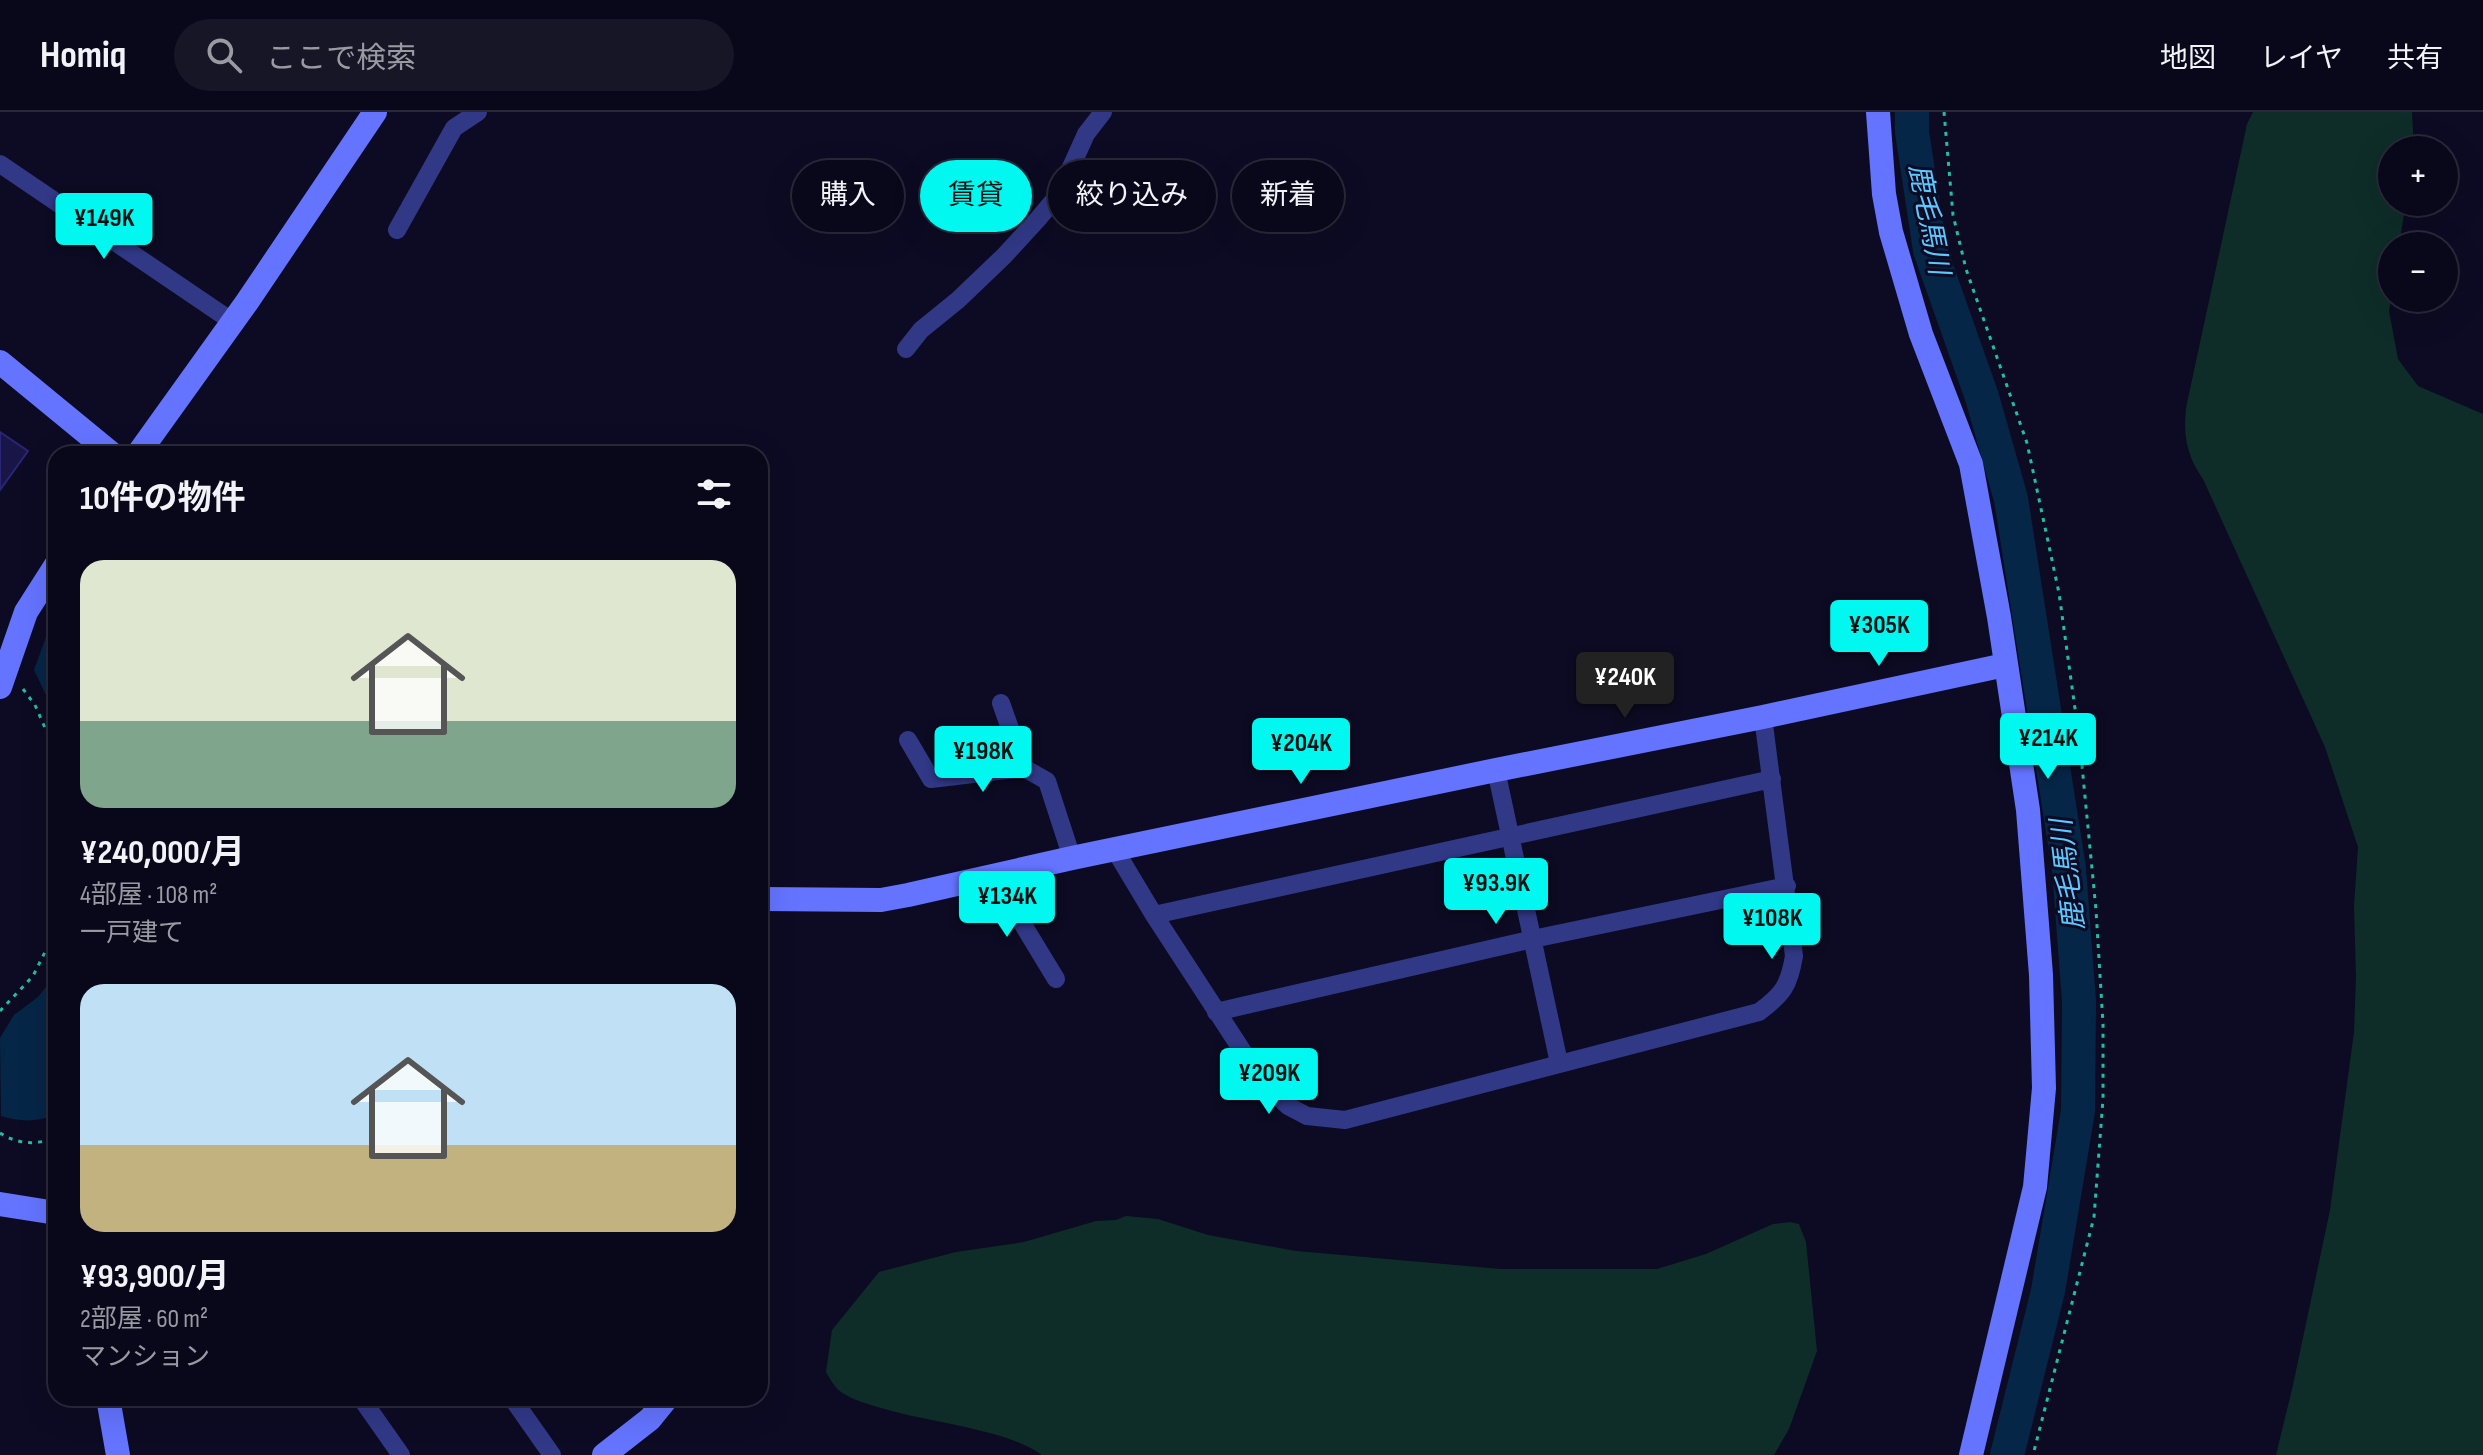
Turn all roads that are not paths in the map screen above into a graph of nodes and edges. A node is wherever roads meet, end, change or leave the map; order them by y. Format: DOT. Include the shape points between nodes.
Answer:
graph roads {
  1 [pos="478,112"];
  2 [pos="1103,112"];
  3 [pos="1878,112"];
  4 [pos="367,115"];
  5 [pos="0,164"];
  6 [pos="397,230"];
  7 [pos="233,322"];
  8 [pos="906,349"];
  9 [pos="0,362"];
  10 [pos="102,446"];
  11 [pos="144,446"];
  12 [pos="48,578"];
  13 [pos="2005,665"];
  14 [pos="4,677"];
  15 [pos="1001,703"];
  16 [pos="1763,717"];
  17 [pos="908,740"];
  18 [pos="1024,768"];
  19 [pos="1496,770"];
  20 [pos="1772,779"];
  21 [pos="1509,835"];
  22 [pos="1115,850"];
  23 [pos="1072,858"];
  24 [pos="994,877"];
  25 [pos="1787,886"];
  26 [pos="768,899"];
  27 [pos="1154,915"];
  28 [pos="1533,939"];
  29 [pos="1056,979"];
  30 [pos="1216,1012"];
  31 [pos="1559,1063"];
  32 [pos="0,1204"];
  33 [pos="48,1212"];
  34 [pos="109,1406"];
  35 [pos="367,1406"];
  36 [pos="518,1406"];
  37 [pos="661,1406"];
  38 [pos="118,1455"];
  39 [pos="401,1455"];
  40 [pos="552,1455"];
  41 [pos="604,1455"];
  42 [pos="1971,1455"];
  1 -- 6 [label="street" via="454,128"];
  2 -- 8 [label="street" via="1086,134 1059,194 1004,256"];
  3 -- 13 [label="street" via="1891,232 1921,334 1971,464"];
  4 -- 7 [label="street"];
  5 -- 7 [label="street"];
  7 -- 11 [label="street"];
  9 -- 10 [label="street"];
  12 -- 14 [label="street" via="26,612"];
  13 -- 16 [label="street"];
  13 -- 42 [label="street" via="2028,810 2044,1088 2035,1187"];
  15 -- 18 [label="street"];
  16 -- 19 [label="street"];
  16 -- 20 [label="street"];
  17 -- 18 [label="street" via="931,779"];
  18 -- 23 [label="street" via="1047,781"];
  19 -- 21 [label="street"];
  19 -- 22 [label="street"];
  20 -- 21 [label="street"];
  20 -- 25 [label="street"];
  21 -- 27 [label="street"];
  21 -- 28 [label="street"];
  22 -- 23 [label="street"];
  22 -- 27 [label="street"];
  23 -- 24 [label="street"];
  24 -- 26 [label="street" via="881,900"];
  24 -- 29 [label="street"];
  25 -- 28 [label="street"];
  25 -- 31 [label="street" via="1794,956 1780,996 1759,1012"];
  27 -- 30 [label="street"];
  28 -- 30 [label="street"];
  28 -- 31 [label="street"];
  30 -- 31 [label="street" via="1262,1081 1288,1106 1322,1119 1345,1120"];
  32 -- 33 [label="street"];
  34 -- 38 [label="street"];
  35 -- 39 [label="street"];
  36 -- 40 [label="street"];
  37 -- 41 [label="street"];
}
